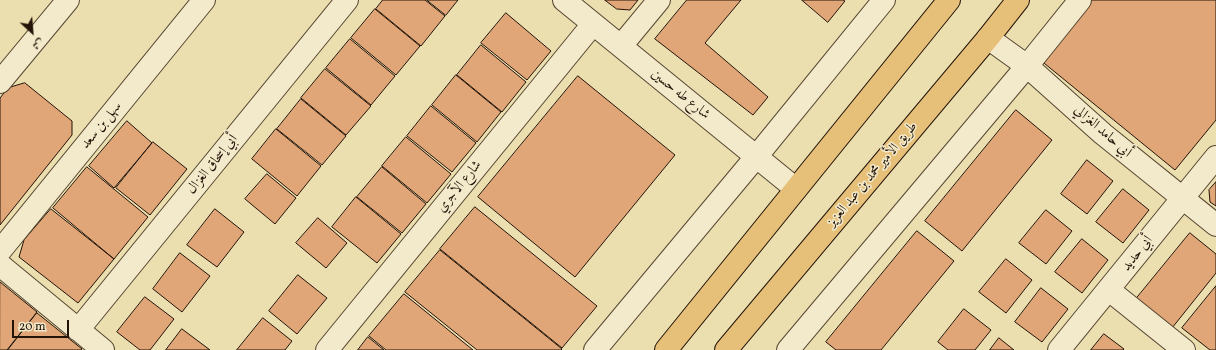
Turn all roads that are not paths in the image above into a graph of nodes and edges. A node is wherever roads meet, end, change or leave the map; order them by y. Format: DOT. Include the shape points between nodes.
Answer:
graph roads {
  1 [pos="68,0"];
  2 [pos="204,0"];
  3 [pos="347,0"];
  4 [pos="564,0"];
  5 [pos="659,0"];
  6 [pos="884,0"];
  7 [pos="949,0"];
  8 [pos="1018,0"];
  9 [pos="1080,0"];
  10 [pos="593,24"];
  11 [pos="988,38"];
  12 [pos="621,46"];
  13 [pos="1027,66"];
  14 [pos="0,82"];
  15 [pos="756,157"];
  16 [pos="1216,157"];
  17 [pos="796,189"];
  18 [pos="1182,198"];
  19 [pos="1216,225"];
  20 [pos="0,251"];
  21 [pos="0,265"];
  22 [pos="1109,290"];
  23 [pos="78,330"];
  24 [pos="103,350"];
  25 [pos="327,350"];
  26 [pos="595,350"];
  27 [pos="666,350"];
  28 [pos="726,350"];
  29 [pos="788,350"];
  30 [pos="1059,350"];
  31 [pos="1184,350"];
  1 -- 14 [label="street"];
  2 -- 20 [label="street, سهل بن سعد"];
  3 -- 23 [label="street, أبي إسحاق الغزال"];
  4 -- 10 [label="street, شارع طه حسين"];
  5 -- 12 [label="street"];
  6 -- 15 [label="street"];
  7 -- 17 [label="main road"];
  8 -- 11 [label="main road, طريق الأمير محمد بن عبد العزيز"];
  9 -- 13 [label="street"];
  10 -- 12 [label="street, شارع طه حسين"];
  10 -- 25 [label="street, شارع الآجري"];
  11 -- 13 [label="street, أبي حامد الغزالي"];
  11 -- 28 [label="main road, طريق الأمير محمد بن عبد العزيز"];
  12 -- 15 [label="street, شارع طه حسين"];
  13 -- 18 [label="street, أبي حامد الغزالي" via="1103,134"];
  13 -- 29 [label="street"];
  15 -- 17 [label="street, شارع طه حسين"];
  15 -- 26 [label="street"];
  16 -- 18 [label="street, أبي حديد"];
  17 -- 27 [label="main road"];
  18 -- 19 [label="street, أبي حامد الغزالي"];
  18 -- 22 [label="street, أبي حديد"];
  21 -- 23 [label="street"];
  22 -- 30 [label="street, أبي حديد"];
  22 -- 31 [label="street"];
  23 -- 24 [label="street"];
}
